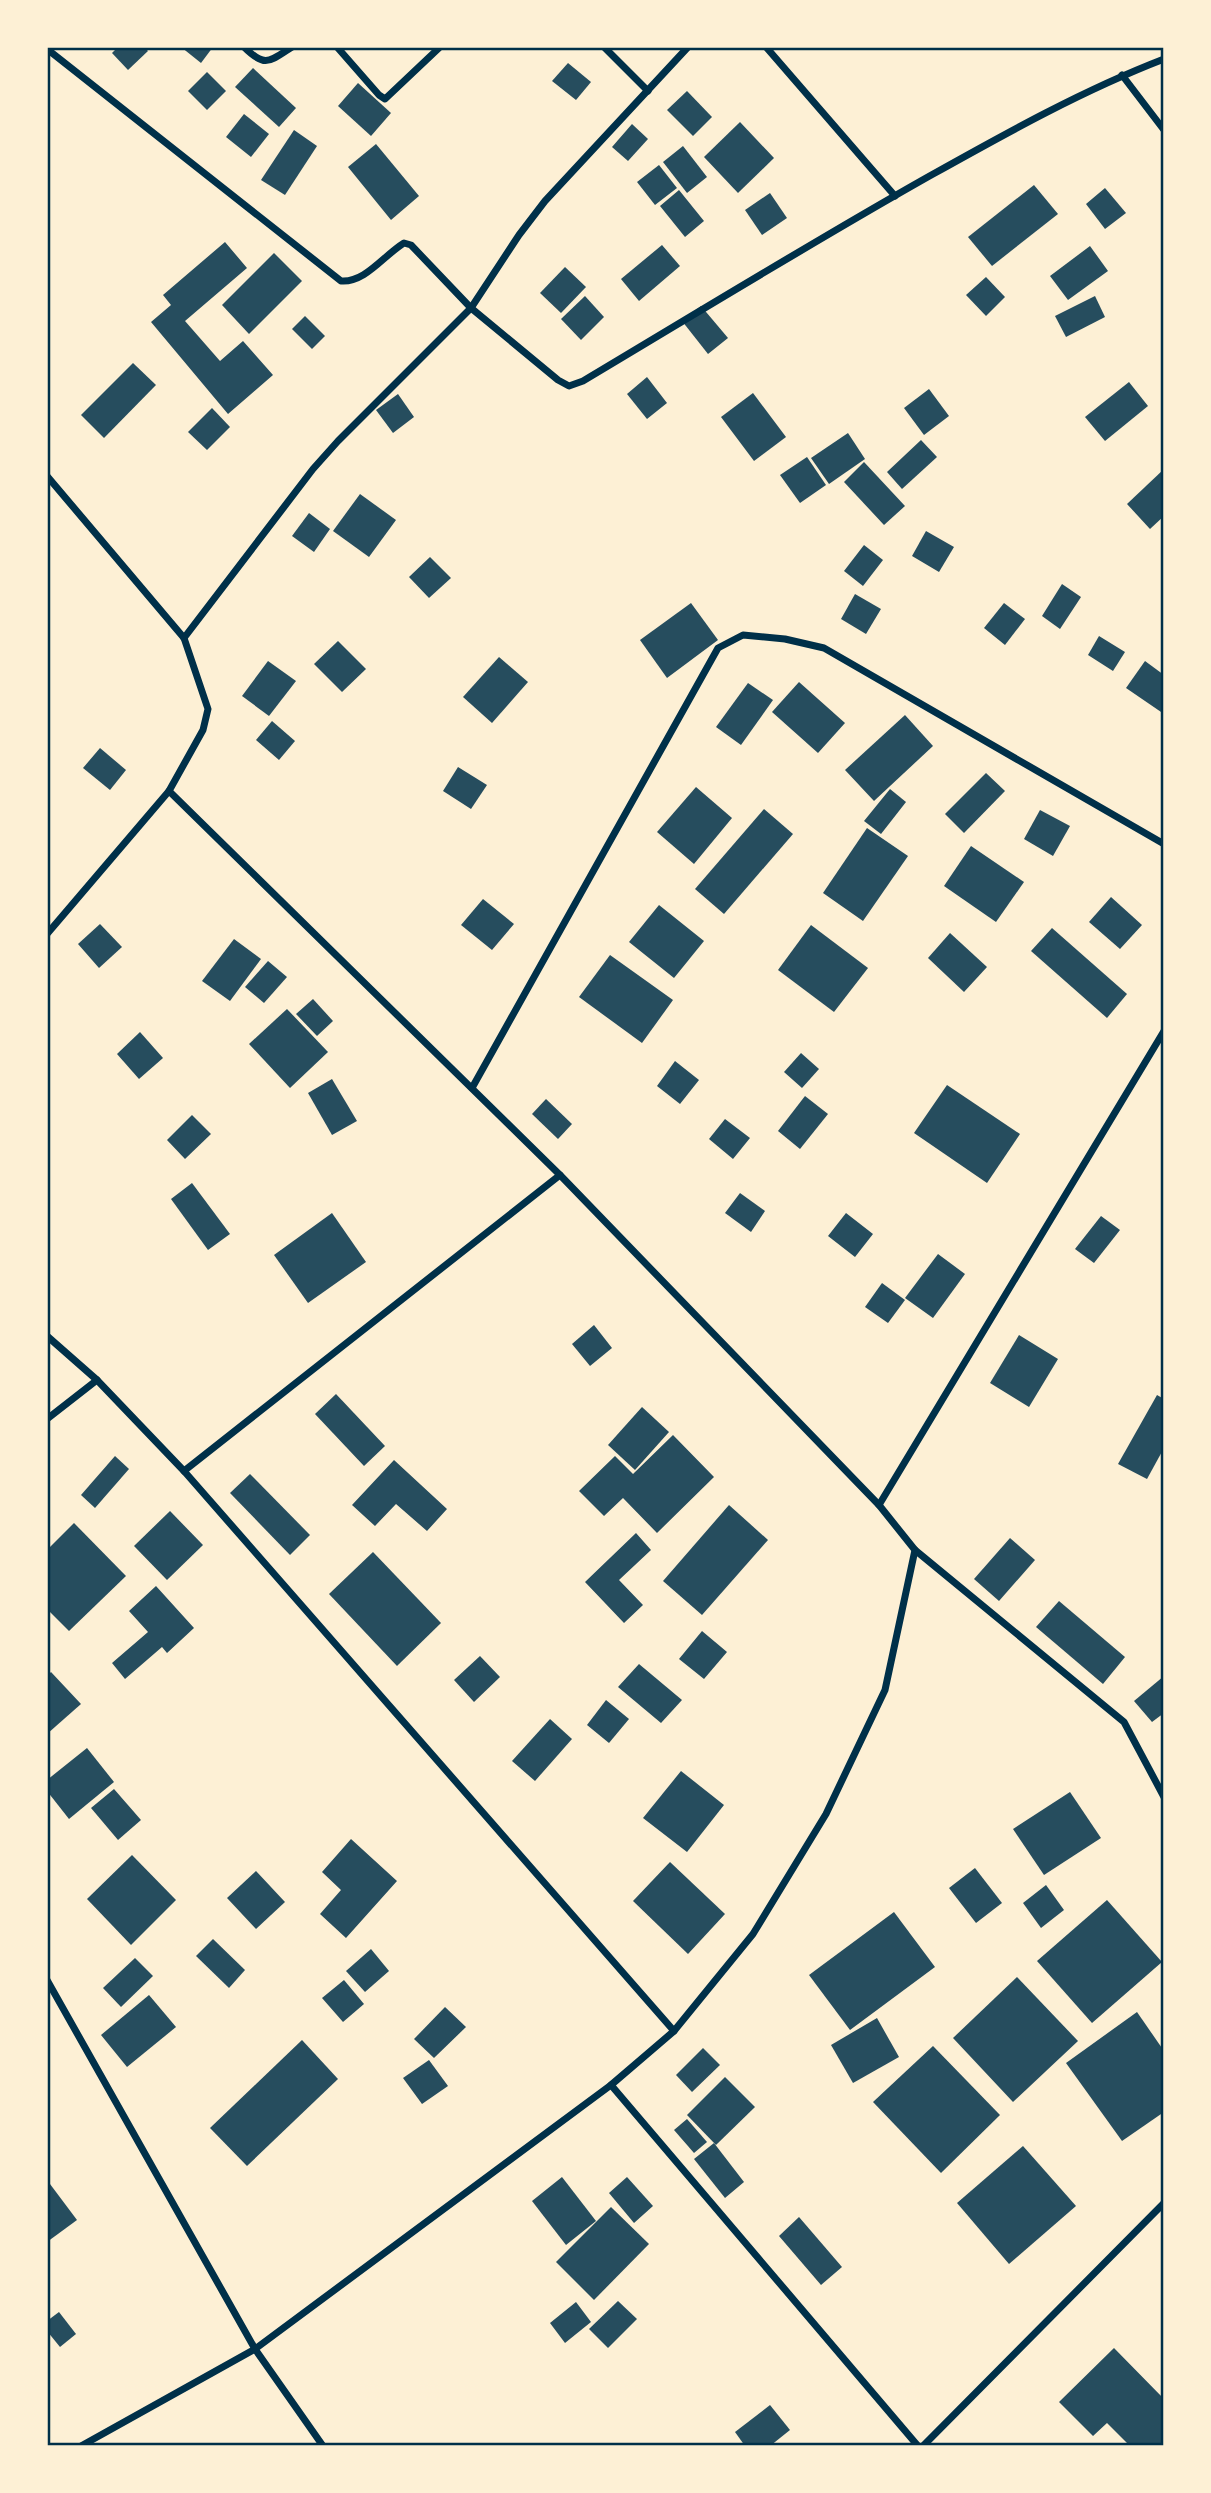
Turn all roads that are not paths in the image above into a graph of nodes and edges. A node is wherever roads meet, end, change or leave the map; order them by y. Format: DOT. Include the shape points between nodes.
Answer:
graph roads {
  1 [pos="244,47"];
  2 [pos="292,47"];
  3 [pos="337,47"];
  4 [pos="440,47"];
  5 [pos="604,47"];
  6 [pos="688,47"];
  7 [pos="766,47"];
  8 [pos="47,49"];
  9 [pos="1164,59"];
  10 [pos="1122,75"];
  11 [pos="648,91"];
  12 [pos="1164,130"];
  13 [pos="895,196"];
  14 [pos="471,308"];
  15 [pos="47,476"];
  16 [pos="184,638"];
  17 [pos="169,791"];
  18 [pos="1164,844"];
  19 [pos="47,934"];
  20 [pos="1164,1031"];
  21 [pos="472,1088"];
  22 [pos="560,1175"];
  23 [pos="47,1336"];
  24 [pos="96,1380"];
  25 [pos="47,1419"];
  26 [pos="184,1471"];
  27 [pos="879,1505"];
  28 [pos="915,1550"];
  29 [pos="1164,1797"];
  30 [pos="47,1980"];
  31 [pos="674,2031"];
  32 [pos="611,2085"];
  33 [pos="1164,2203"];
  34 [pos="255,2349"];
  35 [pos="81,2446"];
  36 [pos="323,2446"];
  37 [pos="921,2446"];
  1 -- 2 [label="street" via="259,61 268,62"];
  3 -- 4 [label="street" via="385,99"];
  5 -- 11 [label="street"];
  6 -- 11 [label="street"];
  7 -- 13 [label="street"];
  8 -- 14 [label="street" via="341,281 360,278 404,243"];
  9 -- 10 [label="street"];
  10 -- 12 [label="street"];
  10 -- 13 [label="street"];
  11 -- 14 [label="street" via="545,201"];
  13 -- 14 [label="street" via="569,386"];
  14 -- 16 [label="street" via="313,469"];
  15 -- 16 [label="street"];
  16 -- 17 [label="street" via="208,709 203,730"];
  17 -- 19 [label="street"];
  17 -- 21 [label="street"];
  18 -- 21 [label="street" via="824,648 743,635 718,648"];
  20 -- 27 [label="street"];
  21 -- 22 [label="street"];
  22 -- 26 [label="street"];
  22 -- 27 [label="street"];
  23 -- 24 [label="street"];
  24 -- 25 [label="street"];
  24 -- 26 [label="street"];
  26 -- 31 [label="street"];
  27 -- 28 [label="street"];
  28 -- 29 [label="street" via="1124,1722"];
  28 -- 31 [label="street" via="885,1690 826,1814 753,1934"];
  30 -- 34 [label="street"];
  31 -- 32 [label="street"];
  32 -- 34 [label="street"];
  32 -- 37 [label="street"];
  33 -- 37 [label="street"];
  34 -- 35 [label="street"];
  34 -- 36 [label="street"];
}
